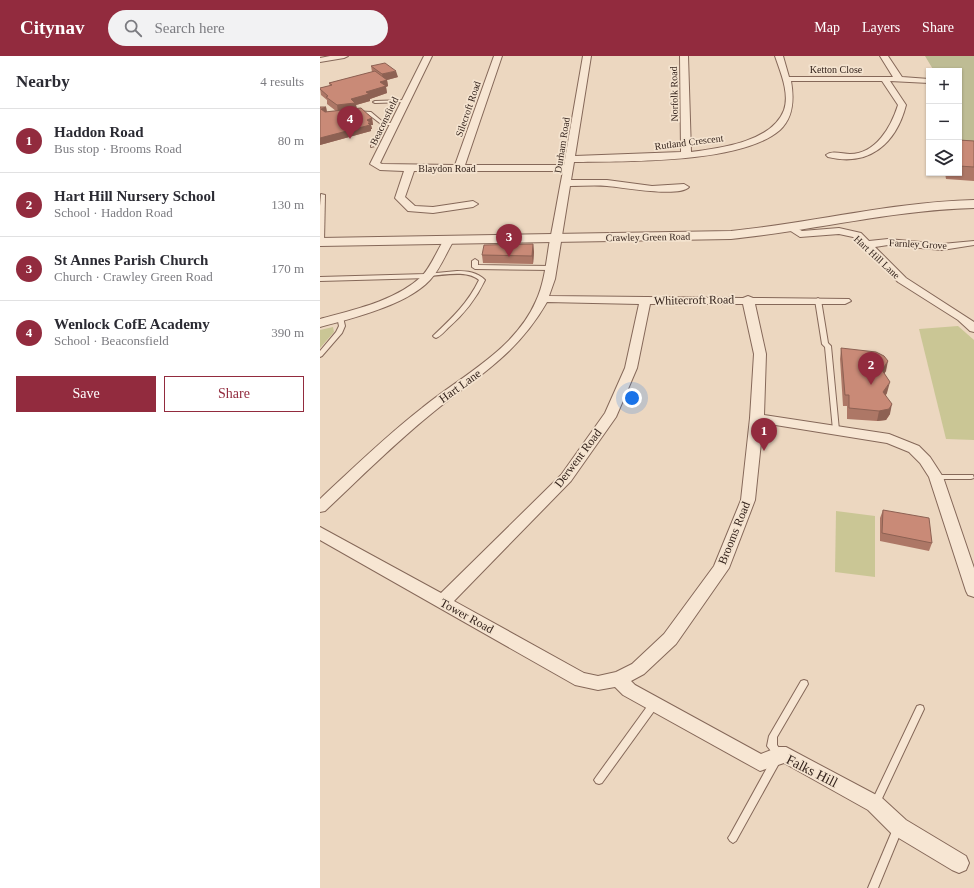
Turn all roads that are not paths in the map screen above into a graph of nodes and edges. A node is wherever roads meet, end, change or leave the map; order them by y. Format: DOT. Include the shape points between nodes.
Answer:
graph roads {
  1 [pos="344,56"];
  2 [pos="428,56"];
  3 [pos="498,56"];
  4 [pos="587,56"];
  5 [pos="684,56"];
  6 [pos="779,56"];
  7 [pos="884,56"];
  8 [pos="320,60"];
  9 [pos="786,79"];
  10 [pos="899,79"];
  11 [pos="885,80"];
  12 [pos="926,80"];
  13 [pos="406,101"];
  14 [pos="375,102"];
  15 [pos="351,112"];
  16 [pos="383,124"];
  17 [pos="396,124"];
  18 [pos="373,146"];
  19 [pos="686,155"];
  20 [pos="831,155"];
  21 [pos="571,158"];
  22 [pos="410,168"];
  23 [pos="459,168"];
  24 [pos="569,168"];
  25 [pos="567,183"];
  26 [pos="684,187"];
  27 [pos="323,195"];
  28 [pos="473,204"];
  29 [pos="974,204"];
  30 [pos="791,228"];
  31 [pos="556,238"];
  32 [pos="449,240"];
  33 [pos="321,242"];
  34 [pos="970,243"];
  35 [pos="866,245"];
  36 [pos="475,261"];
  37 [pos="551,268"];
  38 [pos="428,275"];
  39 [pos="320,279"];
  40 [pos="543,298"];
  41 [pos="748,300"];
  42 [pos="818,300"];
  43 [pos="645,301"];
  44 [pos="844,301"];
  45 [pos="340,317"];
  46 [pos="320,323"];
  47 [pos="974,328"];
  48 [pos="436,336"];
  49 [pos="320,355"];
  50 [pos="757,418"];
  51 [pos="836,430"];
  52 [pos="936,477"];
  53 [pos="971,477"];
  54 [pos="320,507"];
  55 [pos="320,533"];
  56 [pos="974,591"];
  57 [pos="442,602"];
  58 [pos="619,679"];
  59 [pos="804,684"];
  60 [pos="654,704"];
  61 [pos="920,709"];
  62 [pos="779,755"];
  63 [pos="599,780"];
  64 [pos="875,804"];
  65 [pos="899,827"];
  66 [pos="733,838"];
  67 [pos="958,863"];
  68 [pos="873,888"];
  1 -- 8 [label="street"];
  2 -- 13 [label="street, Beaconsfield"];
  3 -- 23 [label="street, Silecroft Road"];
  4 -- 21 [label="street, Durham Road"];
  5 -- 19 [label="street, Norfolk Road"];
  6 -- 9 [label="street, Rutland Crescent"];
  7 -- 10 [label="street"];
  9 -- 11 [label="street, Ketton Close"];
  9 -- 19 [label="street, Rutland Crescent" via="788,111 781,124 744,144 716,152"];
  10 -- 11 [label="street, Ketton Close"];
  10 -- 12 [label="street, Ketton Close"];
  11 -- 20 [label="street" via="902,105 899,117 882,144 857,157"];
  13 -- 14 [label="lane"];
  13 -- 17 [label="street, Beaconsfield"];
  15 -- 16 [label="lane" via="367,112"];
  16 -- 17 [label="lane"];
  16 -- 18 [label="lane"];
  17 -- 22 [label="street, Beaconsfield" via="375,164 380,167"];
  19 -- 21 [label="street, Rutland Crescent"];
  21 -- 24 [label="street, Durham Road"];
  22 -- 23 [label="street, Blaydon Road"];
  22 -- 28 [label="street, Blaydon Road" via="400,198 412,209 433,210"];
  23 -- 24 [label="street, Blaydon Road"];
  24 -- 25 [label="street, Durham Road"];
  25 -- 26 [label="street" via="612,183 652,189"];
  25 -- 31 [label="street, Durham Road"];
  27 -- 33 [label="lane"];
  29 -- 30 [label="street, Crawley Green Road" via="948,204 874,213"];
  30 -- 31 [label="street, Crawley Green Road" via="731,235"];
  30 -- 35 [label="street, Hart Hill Lane" via="800,234 839,231 851,233 857,235"];
  31 -- 32 [label="street, Crawley Green Road"];
  31 -- 37 [label="street, Hart Lane"];
  32 -- 33 [label="street, Crawley Green Road"];
  32 -- 38 [label="street"];
  34 -- 35 [label="street, Farnley Grove" via="942,247 888,242"];
  35 -- 47 [label="street, Hart Hill Lane" via="902,280"];
  36 -- 37 [label="lane" via="475,267"];
  37 -- 40 [label="street, Hart Lane"];
  38 -- 39 [label="lane"];
  38 -- 45 [label="street" via="412,290"];
  38 -- 48 [label="lane" via="471,273 478,275 482,280 476,294 460,315"];
  40 -- 43 [label="street, Whitecroft Road"];
  40 -- 54 [label="street, Hart Lane" via="530,322 509,347 430,408"];
  41 -- 42 [label="street, Whitecroft Road"];
  41 -- 43 [label="street, Whitecroft Road"];
  41 -- 50 [label="street, Brooms Road" via="760,354"];
  42 -- 44 [label="street, Whitecroft Road"];
  42 -- 51 [label="lane" via="825,344 828,346"];
  43 -- 57 [label="street, Derwent Road" via="631,368 611,414 566,478"];
  45 -- 46 [label="street"];
  45 -- 49 [label="lane" via="342,326 339,333"];
  50 -- 51 [label="street"];
  50 -- 58 [label="street, Brooms Road" via="748,500 720,568 670,640 638,669"];
  51 -- 52 [label="street" via="889,439 914,449"];
  52 -- 53 [label="lane"];
  52 -- 56 [label="street"];
  55 -- 57 [label="street, Tower Road"];
  57 -- 58 [label="street, Tower Road" via="581,680 598,683"];
  58 -- 60 [label="street, Falks Hill" via="629,690"];
  59 -- 62 [label="lane" via="774,736 772,746"];
  60 -- 62 [label="street, Falks Hill" via="760,763"];
  60 -- 63 [label="lane"];
  61 -- 64 [label="lane"];
  62 -- 64 [label="street, Falks Hill" via="786,756"];
  62 -- 66 [label="lane"];
  64 -- 65 [label="street, Falks Hill"];
  65 -- 67 [label="street, Falks Hill"];
  65 -- 68 [label="lane"];
}
